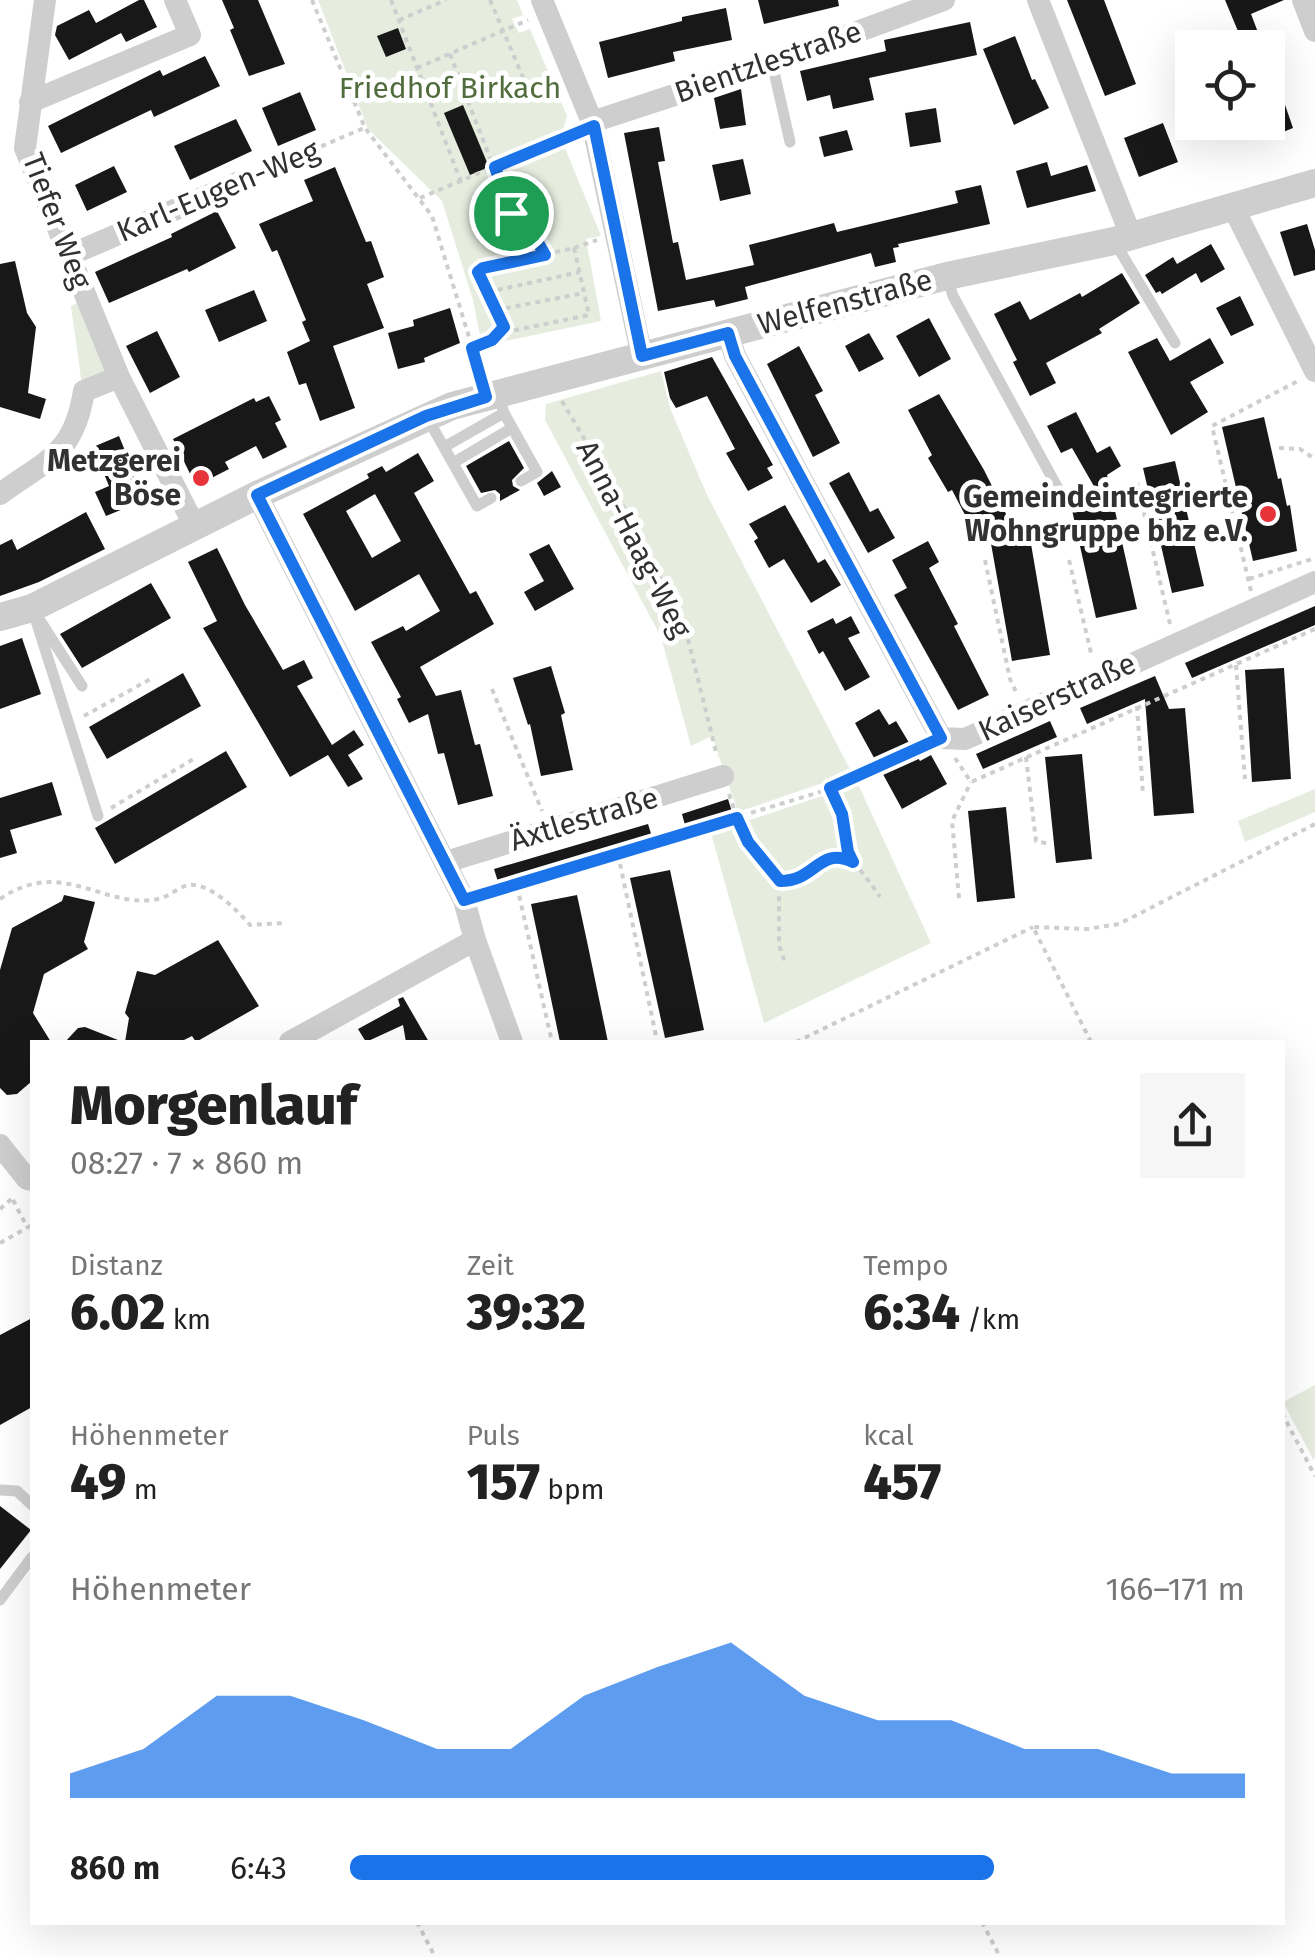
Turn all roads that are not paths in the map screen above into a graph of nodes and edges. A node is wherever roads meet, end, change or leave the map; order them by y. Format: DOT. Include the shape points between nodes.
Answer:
graph roads {
  1 [pos="45,0"];
  2 [pos="175,0"];
  3 [pos="944,0"];
  4 [pos="1038,0"];
  5 [pos="1303,0"];
  6 [pos="545,6"];
  7 [pos="1315,31"];
  8 [pos="772,63"];
  9 [pos="30,102"];
  10 [pos="593,124"];
  11 [pos="790,142"];
  12 [pos="239,182"];
  13 [pos="1315,183"];
  14 [pos="1233,207"];
  15 [pos="1123,238"];
  16 [pos="70,254"];
  17 [pos="947,276"];
  18 [pos="728,333"];
  19 [pos="1174,343"];
  20 [pos="642,356"];
  21 [pos="1315,372"];
  22 [pos="118,377"];
  23 [pos="496,401"];
  24 [pos="426,416"];
  25 [pos="512,428"];
  26 [pos="444,447"];
  27 [pos="453,464"];
  28 [pos="520,481"];
  29 [pos="0,494"];
  30 [pos="257,495"];
  31 [pos="1062,496"];
  32 [pos="491,498"];
  33 [pos="195,527"];
  34 [pos="1315,582"];
  35 [pos="32,608"];
  36 [pos="0,617"];
  37 [pos="82,686"];
  38 [pos="722,776"];
  39 [pos="98,816"];
  40 [pos="446,862"];
  41 [pos="474,940"];
  42 [pos="294,1040"];
  43 [pos="511,1040"];
  44 [pos="0,1145"];
  45 [pos="30,1182"];
  46 [pos="0,1490"];
  47 [pos="30,1503"];
  48 [pos="30,1560"];
  49 [pos="0,1600"];
  1 -- 9 [label="street, Tiefer Weg"];
  2 -- 9 [label="street" via="190,36"];
  3 -- 8 [label="street, Bientzlestraße"];
  4 -- 15 [label="street"];
  5 -- 7 [label="street"];
  6 -- 10 [label="street"];
  8 -- 10 [label="street, Bientzlestraße"];
  8 -- 11 [label="lane"];
  9 -- 16 [label="street, Tiefer Weg" via="26,148"];
  10 -- 20 [label="street"];
  12 -- 16 [label="street, Karl-Eugen-Weg"];
  13 -- 14 [label="street, Welfenstraße"];
  14 -- 15 [label="street, Welfenstraße"];
  14 -- 21 [label="street"];
  15 -- 17 [label="street, Welfenstraße"];
  15 -- 19 [label="lane"];
  16 -- 22 [label="street, Tiefer Weg"];
  17 -- 18 [label="street, Welfenstraße"];
  17 -- 31 [label="lane"];
  18 -- 20 [label="street, Welfenstraße"];
  18 -- 34 [label="street, Kaiserstraße" via="941,738 965,739"];
  20 -- 23 [label="street, Welfenstraße"];
  22 -- 29 [label="street" via="84,391 74,434 62,449"];
  22 -- 33 [label="street, Tiefer Weg"];
  23 -- 24 [label="street, Welfenstraße"];
  23 -- 25 [label="lane"];
  23 -- 26 [label="lane"];
  24 -- 26 [label="lane"];
  24 -- 30 [label="street, Welfenstraße"];
  25 -- 27 [label="lane"];
  25 -- 28 [label="lane" via="537,472"];
  26 -- 27 [label="lane"];
  27 -- 32 [label="lane" via="477,506"];
  30 -- 33 [label="street, Welfenstraße"];
  30 -- 40 [label="street"];
  33 -- 35 [label="street, Welfenstraße"];
  35 -- 36 [label="street, Welfenstraße"];
  35 -- 37 [label="lane"];
  35 -- 39 [label="lane"];
  38 -- 40 [label="street, Äxtlestraße"];
  40 -- 41 [label="street"];
  41 -- 42 [label="street"];
  41 -- 43 [label="street"];
  44 -- 45 [label="street"];
  46 -- 47 [label="lane" via="17,1491"];
  48 -- 49 [label="lane"];
}
